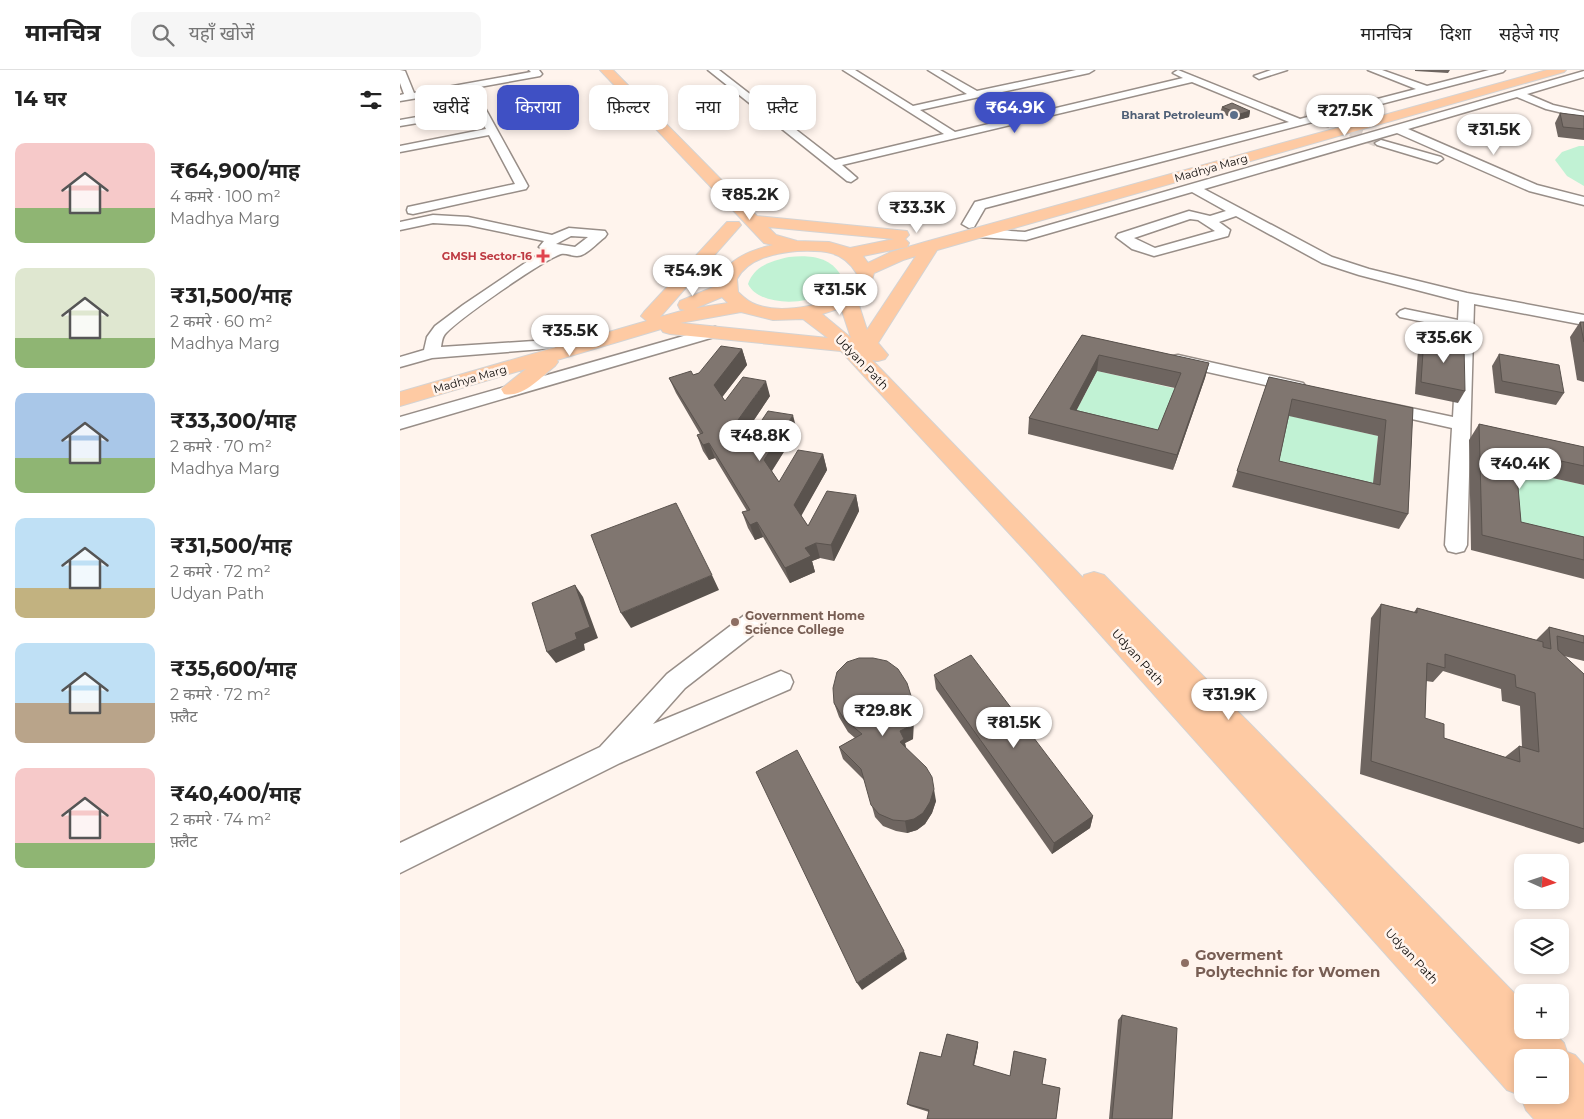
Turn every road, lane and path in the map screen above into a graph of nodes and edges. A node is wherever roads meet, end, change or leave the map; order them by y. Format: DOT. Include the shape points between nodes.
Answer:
graph roads {
  1 [pos="534,70"];
  2 [pos="713,70"];
  3 [pos="848,70"];
  4 [pos="933,70"];
  5 [pos="1089,70"];
  6 [pos="1170,70"];
  7 [pos="1282,70"];
  8 [pos="1372,70"];
  9 [pos="1500,70"];
  10 [pos="1539,70"];
  11 [pos="1560,70"];
  12 [pos="400,71"];
  13 [pos="601,74"];
  14 [pos="1193,74"];
  15 [pos="1584,74"];
  16 [pos="1259,76"];
  17 [pos="474,85"];
  18 [pos="609,85"];
  19 [pos="1426,88"];
  20 [pos="976,94"];
  21 [pos="1518,94"];
  22 [pos="405,97"];
  23 [pos="911,109"];
  24 [pos="1584,115"];
  25 [pos="1302,117"];
  26 [pos="415,120"];
  27 [pos="487,122"];
  28 [pos="400,123"];
  29 [pos="1398,129"];
  30 [pos="492,131"];
  31 [pos="953,135"];
  32 [pos="1381,143"];
  33 [pos="400,149"];
  34 [pos="833,164"];
  35 [pos="851,178"];
  36 [pos="1193,188"];
  37 [pos="1533,188"];
  38 [pos="1584,201"];
  39 [pos="1236,212"];
  40 [pos="400,213"];
  41 [pos="753,221"];
  42 [pos="1209,222"];
  43 [pos="400,226"];
  44 [pos="974,229"];
  45 [pos="739,235"];
  46 [pos="927,242"];
  47 [pos="797,246"];
  48 [pos="848,254"];
  49 [pos="865,272"];
  50 [pos="727,288"];
  51 [pos="1467,298"];
  52 [pos="848,299"];
  53 [pos="742,306"];
  54 [pos="808,313"];
  55 [pos="1406,314"];
  56 [pos="1584,320"];
  57 [pos="651,321"];
  58 [pos="1466,326"];
  59 [pos="714,332"];
  60 [pos="857,345"];
  61 [pos="555,349"];
  62 [pos="432,353"];
  63 [pos="1162,356"];
  64 [pos="400,362"];
  65 [pos="400,388"];
  66 [pos="512,389"];
  67 [pos="1317,392"];
  68 [pos="400,399"];
  69 [pos="1365,403"];
  70 [pos="400,422"];
  71 [pos="1462,425"];
  72 [pos="1456,545"];
  73 [pos="754,620"];
  74 [pos="781,682"];
  75 [pos="609,756"];
  76 [pos="400,858"];
  77 [pos="1539,1049"];
  78 [pos="1514,1066"];
  79 [pos="1569,1079"];
  80 [pos="1584,1095"];
  81 [pos="1549,1104"];
  82 [pos="1563,1119"];
  1 -- 17 [label="street" via="537,74"];
  2 -- 34 [label="street"];
  3 -- 23 [label="street"];
  4 -- 20 [label="street"];
  5 -- 20 [label="street"];
  6 -- 14 [label="street"];
  7 -- 16 [label="street"];
  8 -- 19 [label="street"];
  9 -- 19 [label="street"];
  10 -- 44 [label="main road, Madhya Marg"];
  11 -- 44 [label="main road, Madhya Marg"];
  12 -- 22 [label="street"];
  13 -- 18 [label="main road"];
  13 -- 41 [label="main road"];
  14 -- 25 [label="street"];
  14 -- 31 [label="street"];
  15 -- 21 [label="street"];
  19 -- 25 [label="street"];
  20 -- 23 [label="street"];
  21 -- 24 [label="street" via="1550,107"];
  21 -- 29 [label="street"];
  23 -- 31 [label="street"];
  25 -- 44 [label="street" via="980,205"];
  26 -- 28 [label="street"];
  27 -- 30 [label="street"];
  29 -- 36 [label="street"];
  29 -- 37 [label="street"];
  30 -- 33 [label="street"];
  30 -- 40 [label="street" via="522,186"];
  31 -- 34 [label="street"];
  32 -- 37 [label="street"];
  34 -- 35 [label="street"];
  36 -- 39 [label="street"];
  36 -- 44 [label="street" via="1026,236"];
  37 -- 38 [label="street"];
  39 -- 42 [label="street"];
  39 -- 51 [label="street" via="1327,260"];
  41 -- 46 [label="main road"];
  41 -- 47 [label="main road" via="770,239"];
  42 -- 42 [label="street" via="1223,233 1154,252 1124,237 1189,215"];
  43 -- 62 [label="street" via="433,218 468,221 554,245 536,262 441,329 435,337"];
  44 -- 46 [label="main road, Madhya Marg"];
  45 -- 47 [label="main road" via="783,248"];
  45 -- 50 [label="main road"];
  45 -- 57 [label="main road"];
  46 -- 48 [label="main road, Madhya Marg"];
  46 -- 49 [label="main road, Madhya Marg"];
  46 -- 60 [label="main road"];
  47 -- 48 [label="main road" via="833,248"];
  48 -- 49 [label="main road" via="861,263"];
  49 -- 52 [label="main road" via="863,284"];
  50 -- 53 [label="main road"];
  50 -- 57 [label="main road, Madhya Marg"];
  51 -- 56 [label="street"];
  51 -- 58 [label="street"];
  52 -- 54 [label="main road"];
  52 -- 60 [label="main road, Udyan Path" via="858,334"];
  53 -- 54 [label="main road" via="773,314"];
  53 -- 57 [label="main road, Madhya Marg"];
  54 -- 60 [label="main road, Udyan Path" via="840,338"];
  55 -- 58 [label="street"];
  57 -- 59 [label="main road"];
  57 -- 61 [label="main road, Madhya Marg"];
  58 -- 71 [label="street"];
  59 -- 60 [label="main road"];
  59 -- 66 [label="street"];
  60 -- 77 [label="main road, Udyan Path"];
  60 -- 78 [label="main road, Udyan Path" via="1043,553"];
  61 -- 62 [label="street"];
  61 -- 65 [label="main road, Madhya Marg"];
  61 -- 66 [label="main road"];
  61 -- 68 [label="main road, Madhya Marg"];
  62 -- 64 [label="street"];
  63 -- 67 [label="street"];
  66 -- 70 [label="street"];
  69 -- 71 [label="street"];
  71 -- 72 [label="street"];
  73 -- 75 [label="street" via="676,681"];
  74 -- 75 [label="street"];
  75 -- 76 [label="street"];
  79 -- 80 [label="main road"];
  81 -- 82 [label="main road"];
}
